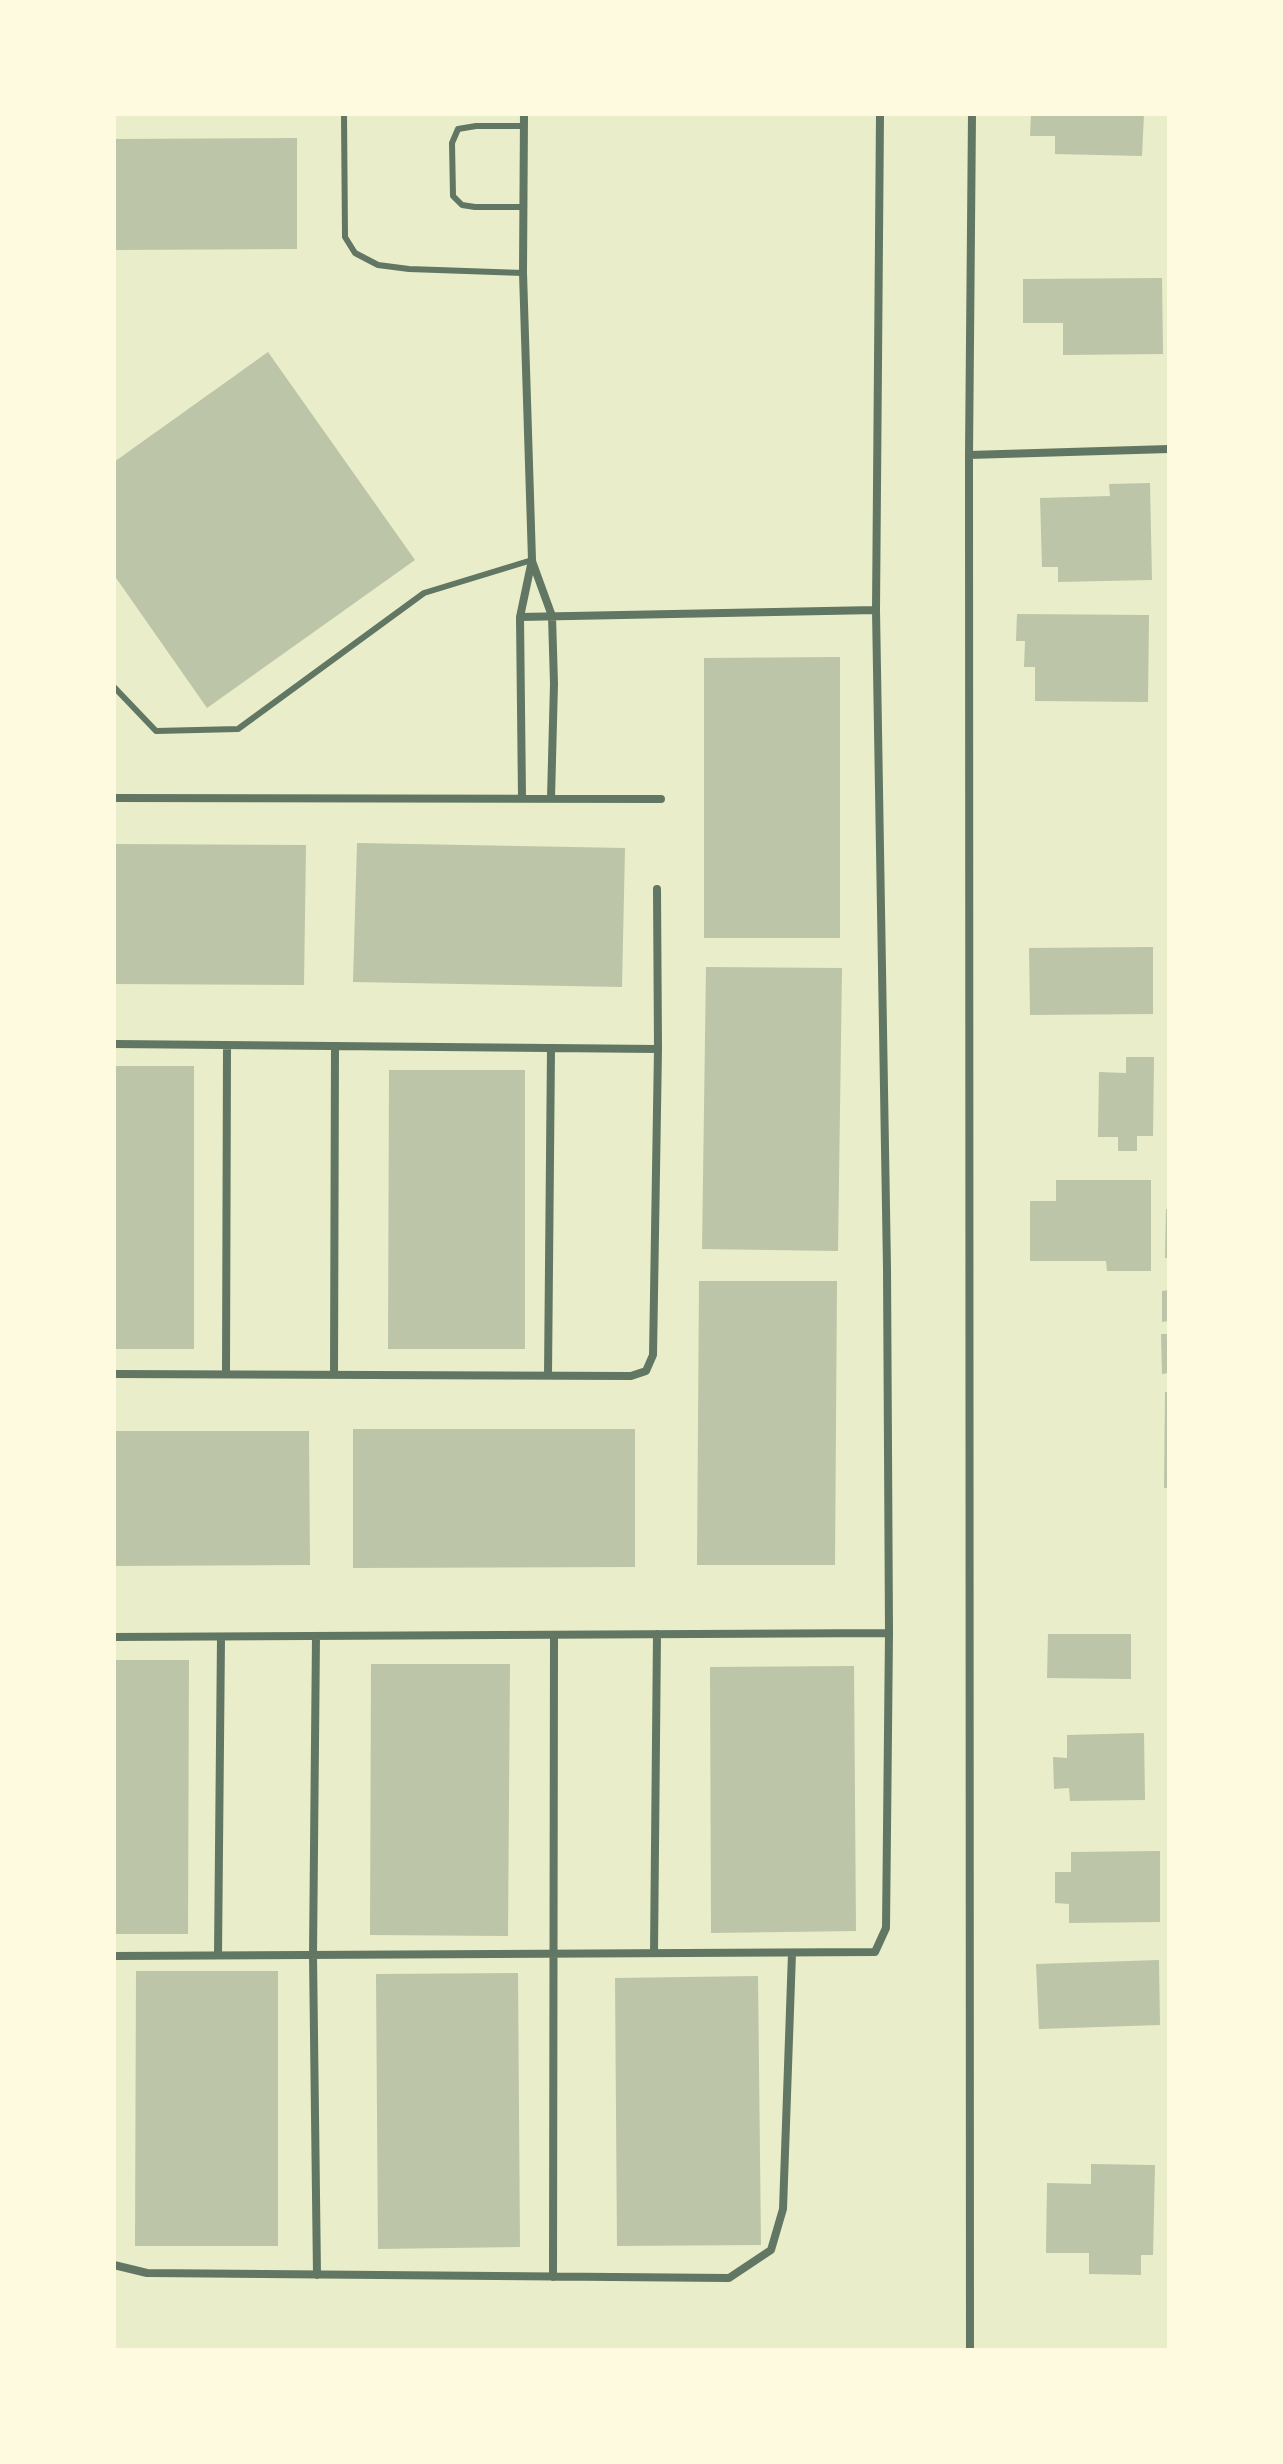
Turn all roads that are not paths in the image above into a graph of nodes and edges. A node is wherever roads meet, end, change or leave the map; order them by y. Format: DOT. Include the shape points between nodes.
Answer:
graph roads {
  1 [pos="344,114"];
  2 [pos="524,114"];
  3 [pos="880,114"];
  4 [pos="972,114"];
  5 [pos="524,126"];
  6 [pos="524,207"];
  7 [pos="523,273"];
  8 [pos="1169,449"];
  9 [pos="969,455"];
  10 [pos="532,560"];
  11 [pos="876,610"];
  12 [pos="552,616"];
  13 [pos="520,617"];
  14 [pos="114,687"];
  15 [pos="114,798"];
  16 [pos="522,798"];
  17 [pos="551,798"];
  18 [pos="661,799"];
  19 [pos="657,889"];
  20 [pos="114,1044"];
  21 [pos="227,1045"];
  22 [pos="335,1046"];
  23 [pos="551,1048"];
  24 [pos="658,1049"];
  25 [pos="114,1374"];
  26 [pos="226,1374"];
  27 [pos="334,1375"];
  28 [pos="548,1375"];
  29 [pos="889,1633"];
  30 [pos="657,1634"];
  31 [pos="554,1635"];
  32 [pos="316,1636"];
  33 [pos="114,1637"];
  34 [pos="221,1637"];
  35 [pos="654,1953"];
  36 [pos="792,1953"];
  37 [pos="555,1954"];
  38 [pos="218,1955"];
  39 [pos="313,1955"];
  40 [pos="114,1956"];
  41 [pos="114,2265"];
  42 [pos="317,2275"];
  43 [pos="553,2277"];
  44 [pos="970,2350"];
  1 -- 7 [label="lane" via="345,237 355,253 394,267"];
  2 -- 5 [label="street"];
  3 -- 11 [label="street"];
  4 -- 9 [label="street"];
  5 -- 6 [label="street"];
  5 -- 6 [label="lane" via="458,129 452,143 453,196 462,205"];
  6 -- 7 [label="street"];
  7 -- 10 [label="street"];
  8 -- 9 [label="street"];
  9 -- 44 [label="street"];
  10 -- 12 [label="street"];
  10 -- 13 [label="street"];
  10 -- 14 [label="lane" via="424,593 238,729 156,731"];
  11 -- 12 [label="street"];
  11 -- 29 [label="street"];
  12 -- 13 [label="street"];
  12 -- 17 [label="street"];
  13 -- 16 [label="street"];
  15 -- 16 [label="street"];
  16 -- 17 [label="street"];
  17 -- 18 [label="street"];
  19 -- 24 [label="street"];
  20 -- 21 [label="street"];
  21 -- 22 [label="street"];
  21 -- 26 [label="street"];
  22 -- 23 [label="street"];
  22 -- 27 [label="street"];
  23 -- 24 [label="street"];
  23 -- 28 [label="street"];
  24 -- 28 [label="street" via="653,1355 646,1371 631,1376"];
  25 -- 26 [label="street"];
  26 -- 27 [label="street"];
  27 -- 28 [label="street"];
  29 -- 30 [label="street"];
  29 -- 36 [label="street" via="886,1928 875,1952"];
  30 -- 31 [label="street"];
  30 -- 35 [label="street"];
  31 -- 32 [label="street"];
  31 -- 37 [label="street"];
  32 -- 34 [label="street"];
  32 -- 39 [label="street"];
  33 -- 34 [label="street"];
  34 -- 38 [label="street"];
  35 -- 36 [label="street"];
  35 -- 37 [label="street"];
  36 -- 43 [label="street" via="783,2209 771,2250 729,2278"];
  37 -- 39 [label="street"];
  37 -- 43 [label="street"];
  38 -- 39 [label="street"];
  38 -- 40 [label="street"];
  39 -- 42 [label="street"];
  41 -- 42 [label="street" via="147,2273"];
  42 -- 43 [label="street"];
}
